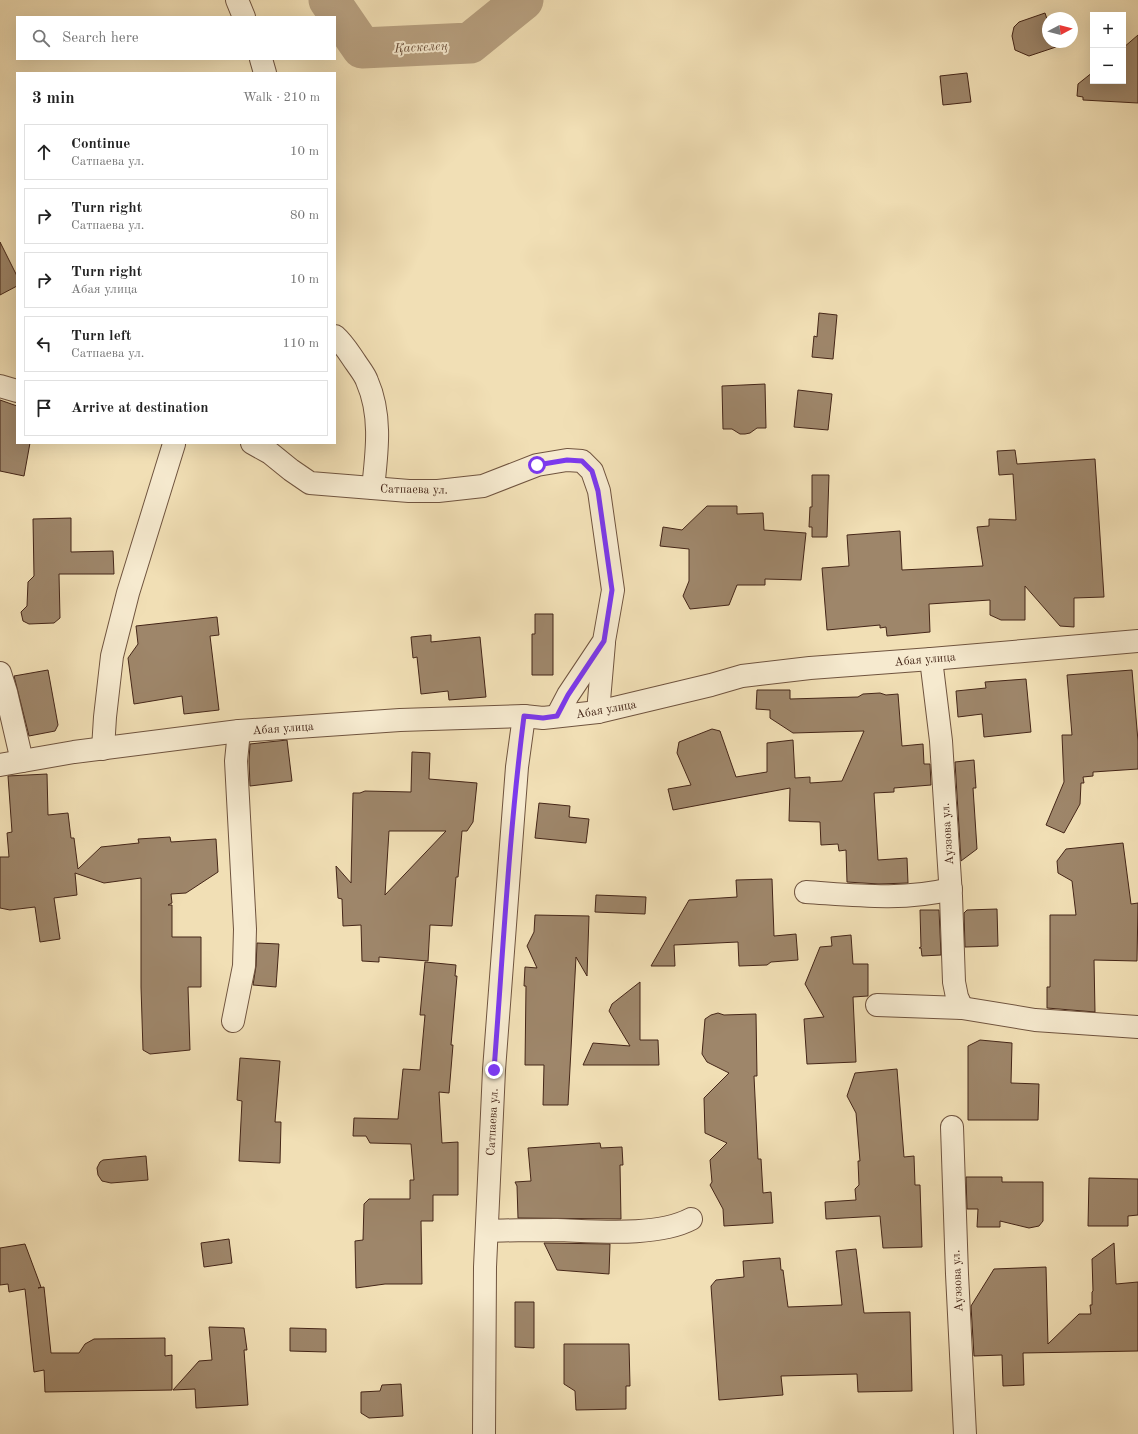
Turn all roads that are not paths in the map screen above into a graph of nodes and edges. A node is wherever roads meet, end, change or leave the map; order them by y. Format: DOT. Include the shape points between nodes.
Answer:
graph roads {
  1 [pos="237,0"];
  2 [pos="244,16"];
  3 [pos="260,60"];
  4 [pos="265,72"];
  5 [pos="336,337"];
  6 [pos="0,386"];
  7 [pos="16,391"];
  8 [pos="175,444"];
  9 [pos="254,444"];
  10 [pos="373,488"];
  11 [pos="604,641"];
  12 [pos="1138,641"];
  13 [pos="931,659"];
  14 [pos="0,673"];
  15 [pos="598,712"];
  16 [pos="524,716"];
  17 [pos="557,716"];
  18 [pos="239,731"];
  19 [pos="103,749"];
  20 [pos="22,760"];
  21 [pos="0,765"];
  22 [pos="951,889"];
  23 [pos="806,892"];
  24 [pos="878,1005"];
  25 [pos="962,1008"];
  26 [pos="233,1021"];
  27 [pos="1138,1027"];
  28 [pos="952,1127"];
  29 [pos="691,1220"];
  30 [pos="487,1231"];
  31 [pos="484,1434"];
  32 [pos="965,1434"];
  1 -- 2 [label="street"];
  3 -- 4 [label="street"];
  5 -- 10 [label="street, Сатпаева ул." via="367,380 374,401 377,452"];
  6 -- 7 [label="street"];
  8 -- 19 [label="street" via="128,593 112,656"];
  9 -- 10 [label="street, Сатпаева ул." via="310,483"];
  10 -- 11 [label="street, Сатпаева ул." via="438,491 483,486 537,465 567,460 582,461 592,471 598,491 612,590"];
  11 -- 15 [label="street"];
  11 -- 17 [label="street, Сатпаева ул."];
  12 -- 13 [label="street, Абая улица"];
  13 -- 15 [label="street, Абая улица" via="742,676"];
  13 -- 22 [label="street, Ауэзова ул." via="941,741"];
  14 -- 20 [label="street"];
  15 -- 17 [label="street, Абая улица"];
  16 -- 17 [label="street, Абая улица"];
  16 -- 18 [label="street, Абая улица" via="400,720"];
  16 -- 30 [label="street, Сатпаева ул." via="512,819 495,1054"];
  18 -- 19 [label="street, Абая улица"];
  18 -- 26 [label="street" via="236,761 245,929 244,966"];
  19 -- 20 [label="street, Абая улица"];
  20 -- 21 [label="street, Абая улица"];
  22 -- 23 [label="street" via="891,897"];
  22 -- 25 [label="street, Ауэзова ул." via="954,982"];
  24 -- 25 [label="street"];
  25 -- 27 [label="street" via="1035,1020"];
  28 -- 32 [label="street, Ауэзова ул."];
  29 -- 30 [label="street" via="680,1225 649,1230"];
  30 -- 31 [label="street, Сатпаева ул."];
}
